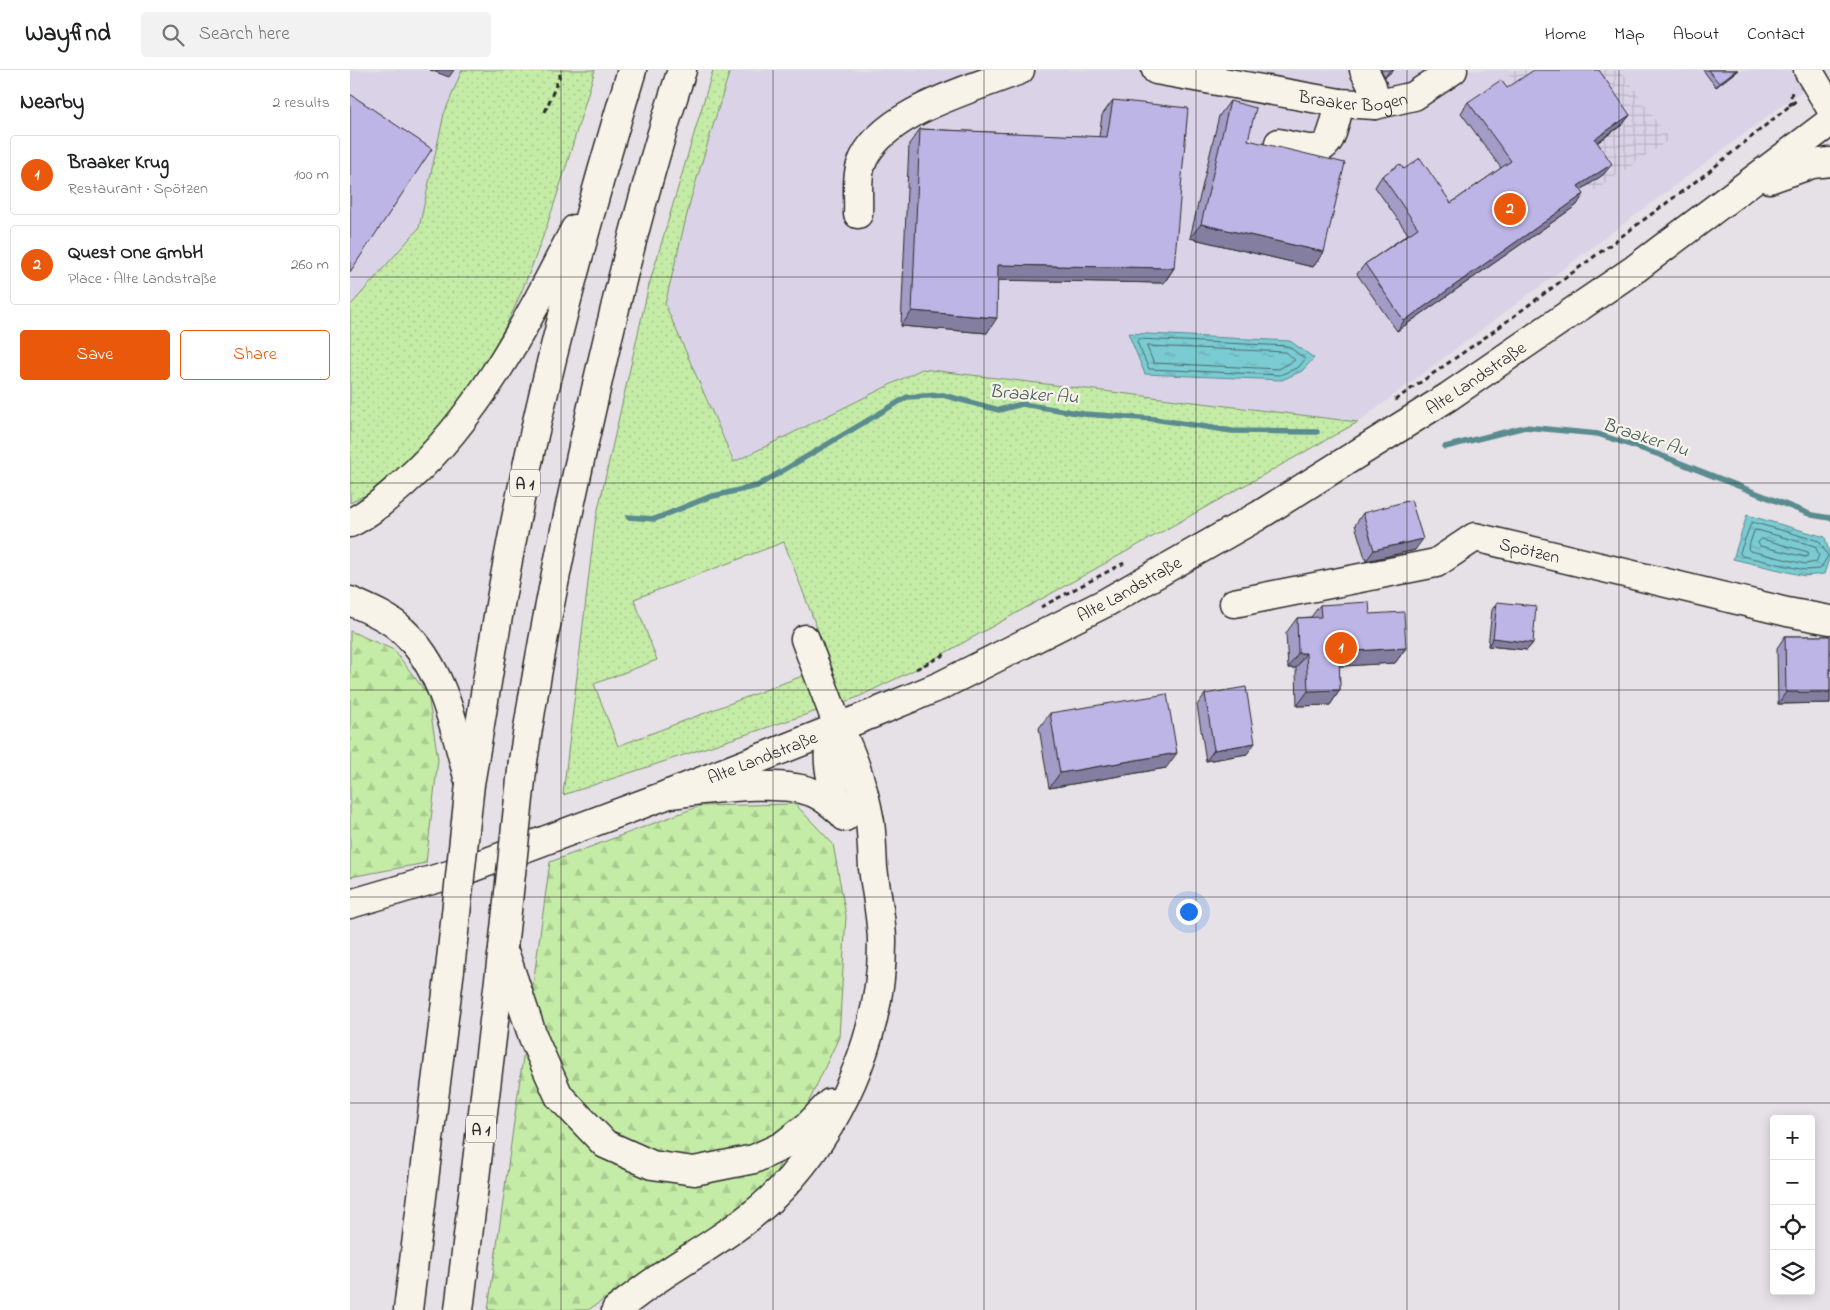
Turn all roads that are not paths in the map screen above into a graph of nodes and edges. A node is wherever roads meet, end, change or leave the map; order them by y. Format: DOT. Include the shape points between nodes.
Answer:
graph roads {
  1 [pos="632,70"];
  2 [pos="682,70"];
  3 [pos="1020,70"];
  4 [pos="1156,70"];
  5 [pos="1364,70"];
  6 [pos="1454,70"];
  7 [pos="1812,77"];
  8 [pos="1340,103"];
  9 [pos="1375,105"];
  10 [pos="1830,107"];
  11 [pos="1830,122"];
  12 [pos="1279,143"];
  13 [pos="1830,162"];
  14 [pos="597,185"];
  15 [pos="1742,189"];
  16 [pos="858,214"];
  17 [pos="350,523"];
  18 [pos="350,601"];
  19 [pos="1234,602"];
  20 [pos="1830,620"];
  21 [pos="805,639"];
  22 [pos="838,726"];
  23 [pos="470,784"];
  24 [pos="669,794"];
  25 [pos="842,813"];
  26 [pos="873,869"];
  27 [pos="350,904"];
  28 [pos="502,948"];
  29 [pos="851,1080"];
  30 [pos="408,1310"];
  31 [pos="459,1310"];
  32 [pos="616,1310"];
  1 -- 14 [label="main road, A 1"];
  2 -- 28 [label="main road, A 1, bridge" via="611,320 556,569 523,761"];
  3 -- 16 [label="main road" via="923,108 882,133 860,166"];
  4 -- 8 [label="main road, Braaker Bogen"];
  5 -- 9 [label="main road" via="1372,86"];
  6 -- 9 [label="main road, Braaker Bogen" via="1414,96"];
  7 -- 10 [label="main road"];
  8 -- 9 [label="main road, Braaker Bogen"];
  8 -- 12 [label="main road" via="1333,133 1320,149"];
  11 -- 15 [label="main road, Alte Landstraße"];
  13 -- 15 [label="main road" via="1792,170"];
  14 -- 17 [label="main road" via="532,311 469,414 433,457 392,494"];
  14 -- 23 [label="main road, A 1" via="547,379 508,560"];
  15 -- 22 [label="main road, Alte Landstraße" via="1635,269 1456,391 1258,516 1107,602 948,682"];
  18 -- 23 [label="main road" via="403,630 422,653 437,679"];
  19 -- 20 [label="main road, Spötzen" via="1436,563 1475,537"];
  21 -- 22 [label="main road"];
  22 -- 24 [label="main road, Alte Landstraße"];
  22 -- 25 [label="main road" via="830,743 828,758"];
  22 -- 26 [label="main road" via="862,782 870,824"];
  23 -- 30 [label="main road, A 1, bridge"];
  24 -- 25 [label="main road" via="741,786 789,787 814,792"];
  24 -- 27 [label="main road, Alte Landstraße" via="466,870"];
  25 -- 26 [label="main road"];
  26 -- 29 [label="main road" via="882,939 880,984 872,1023"];
  28 -- 29 [label="main road" via="534,1040 559,1096 605,1144 652,1165 694,1171 754,1159 782,1146 808,1126"];
  28 -- 31 [label="main road, A 1"];
  29 -- 32 [label="main road" via="836,1115 791,1179 721,1239"];
}
